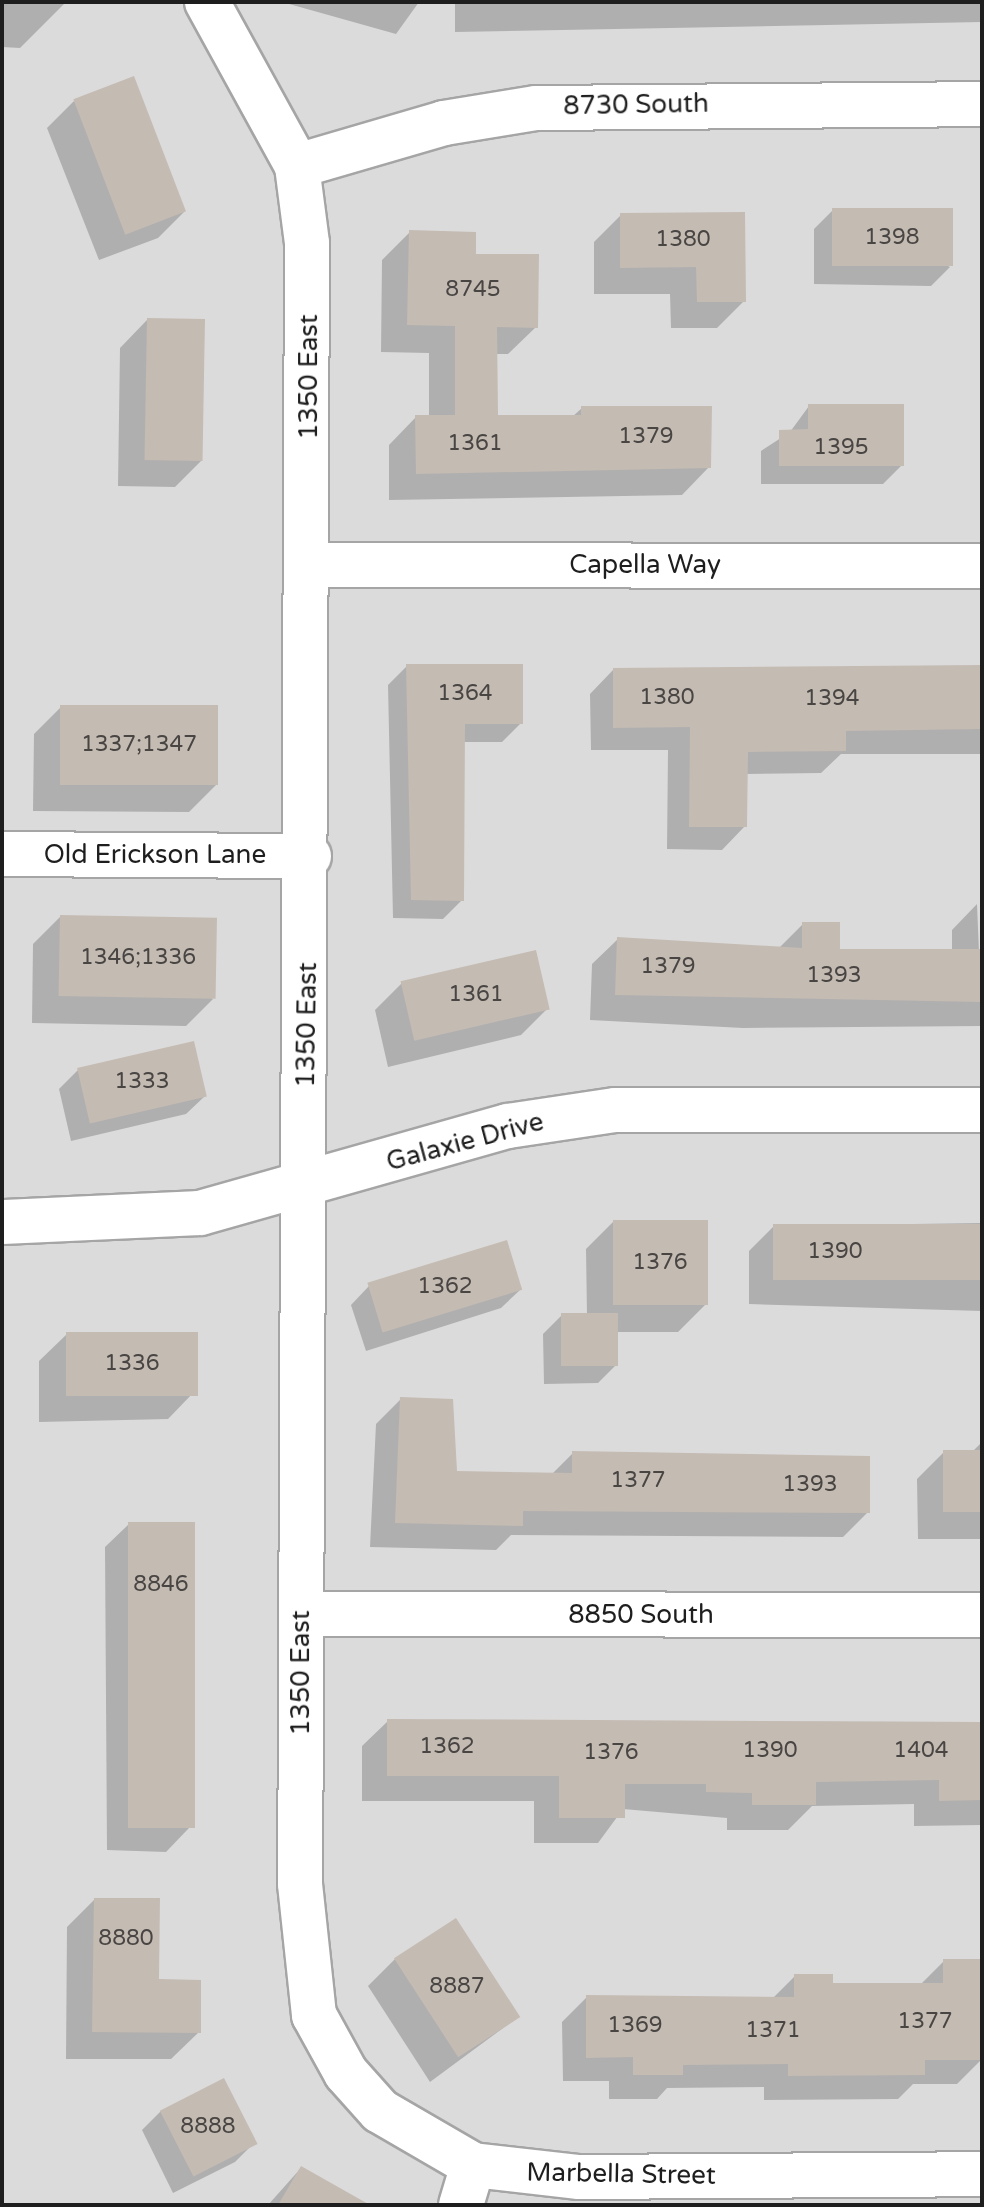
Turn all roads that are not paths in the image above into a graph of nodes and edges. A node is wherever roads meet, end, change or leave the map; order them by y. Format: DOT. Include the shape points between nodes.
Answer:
graph roads {
  1 [pos="207,2"];
  2 [pos="982,104"];
  3 [pos="297,166"];
  4 [pos="309,565"];
  5 [pos="982,566"];
  6 [pos="2,854"];
  7 [pos="309,856"];
  8 [pos="982,1110"];
  9 [pos="302,1190"];
  10 [pos="2,1222"];
  11 [pos="301,1614"];
  12 [pos="982,1615"];
  13 [pos="300,1884"];
  14 [pos="982,2174"];
  15 [pos="467,2185"];
  16 [pos="926,2189"];
  1 -- 3 [label="street"];
  2 -- 3 [label="street, 8730 South" via="536,108 444,123"];
  3 -- 4 [label="street, 1350 East" via="307,243"];
  4 -- 5 [label="street, Capella Way"];
  4 -- 7 [label="street, 1350 East"];
  6 -- 7 [label="street, Old Erickson Lane"];
  7 -- 9 [label="street, 1350 East"];
  8 -- 9 [label="street, Galaxie Drive" via="615,1110 508,1126"];
  9 -- 10 [label="street, Galaxie Drive" via="185,1215"];
  9 -- 11 [label="street, 1350 East"];
  11 -- 12 [label="street, 8850 South"];
  11 -- 13 [label="street, 1350 East"];
  13 -- 15 [label="street, Marbella Street" via="314,2015 346,2073 380,2111"];
  14 -- 16 [label="street, Marbella Street"];
  15 -- 16 [label="street, Marbella Street" via="579,2177"];
}
